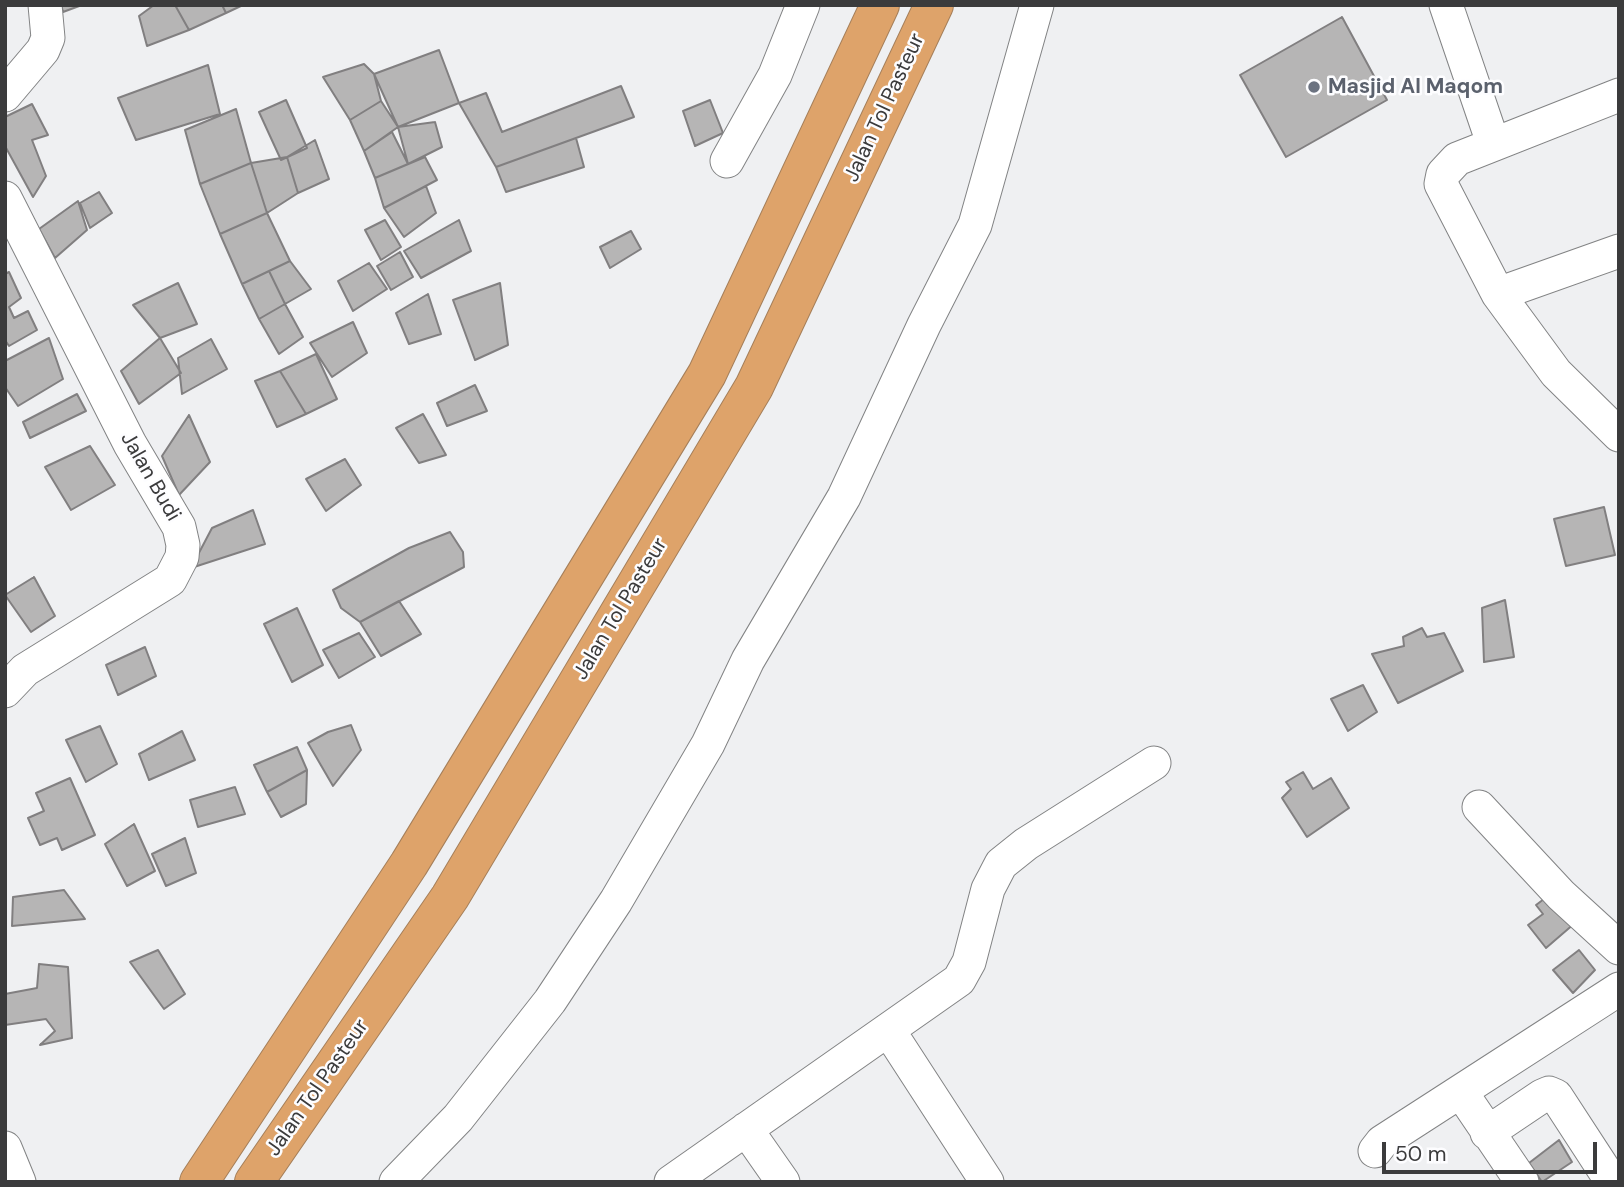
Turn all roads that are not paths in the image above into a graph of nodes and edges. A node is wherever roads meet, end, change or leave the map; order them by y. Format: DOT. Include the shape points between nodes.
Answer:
graph roads {
  1 [pos="45,5"];
  2 [pos="803,5"];
  3 [pos="880,5"];
  4 [pos="934,5"];
  5 [pos="1037,5"];
  6 [pos="1446,5"];
  7 [pos="5,95"];
  8 [pos="1619,95"];
  9 [pos="1493,143"];
  10 [pos="727,161"];
  11 [pos="5,198"];
  12 [pos="1619,251"];
  13 [pos="1498,294"];
  14 [pos="1619,435"];
  15 [pos="5,691"];
  16 [pos="1154,763"];
  17 [pos="1479,807"];
  18 [pos="1619,948"];
  19 [pos="1619,989"];
  20 [pos="889,1031"];
  21 [pos="1461,1091"];
  22 [pos="746,1129"];
  23 [pos="1487,1133"];
  24 [pos="1375,1151"];
  25 [pos="199,1182"];
  26 [pos="254,1182"];
  27 [pos="396,1182"];
  28 [pos="671,1182"];
  29 [pos="783,1182"];
  30 [pos="987,1182"];
  31 [pos="1522,1182"];
  32 [pos="1612,1182"];
  1 -- 7 [label="street" via="48,38 43,50"];
  2 -- 10 [label="street" via="775,75"];
  3 -- 25 [label="highway, Jalan Tol Pasteur" via="707,373 409,864"];
  4 -- 26 [label="highway, Jalan Tol Pasteur" via="754,387 450,898"];
  5 -- 27 [label="street" via="975,225 844,497 616,901 550,1001 475,1097"];
  6 -- 9 [label="street"];
  8 -- 9 [label="street"];
  9 -- 13 [label="street" via="1457,159 1443,174 1441,184"];
  11 -- 15 [label="street, Jalan Budi" via="130,444 179,527 183,545 183,557 170,580 25,670"];
  12 -- 13 [label="street"];
  13 -- 14 [label="street" via="1556,373"];
  16 -- 20 [label="street" via="1002,864 988,889 960,980"];
  17 -- 18 [label="street" via="1561,895"];
  19 -- 21 [label="street"];
  20 -- 22 [label="street"];
  20 -- 30 [label="street"];
  21 -- 23 [label="street"];
  21 -- 24 [label="street"];
  22 -- 28 [label="street"];
  22 -- 29 [label="street"];
  23 -- 31 [label="street"];
  23 -- 32 [label="street" via="1549,1093 1556,1096"];
}
